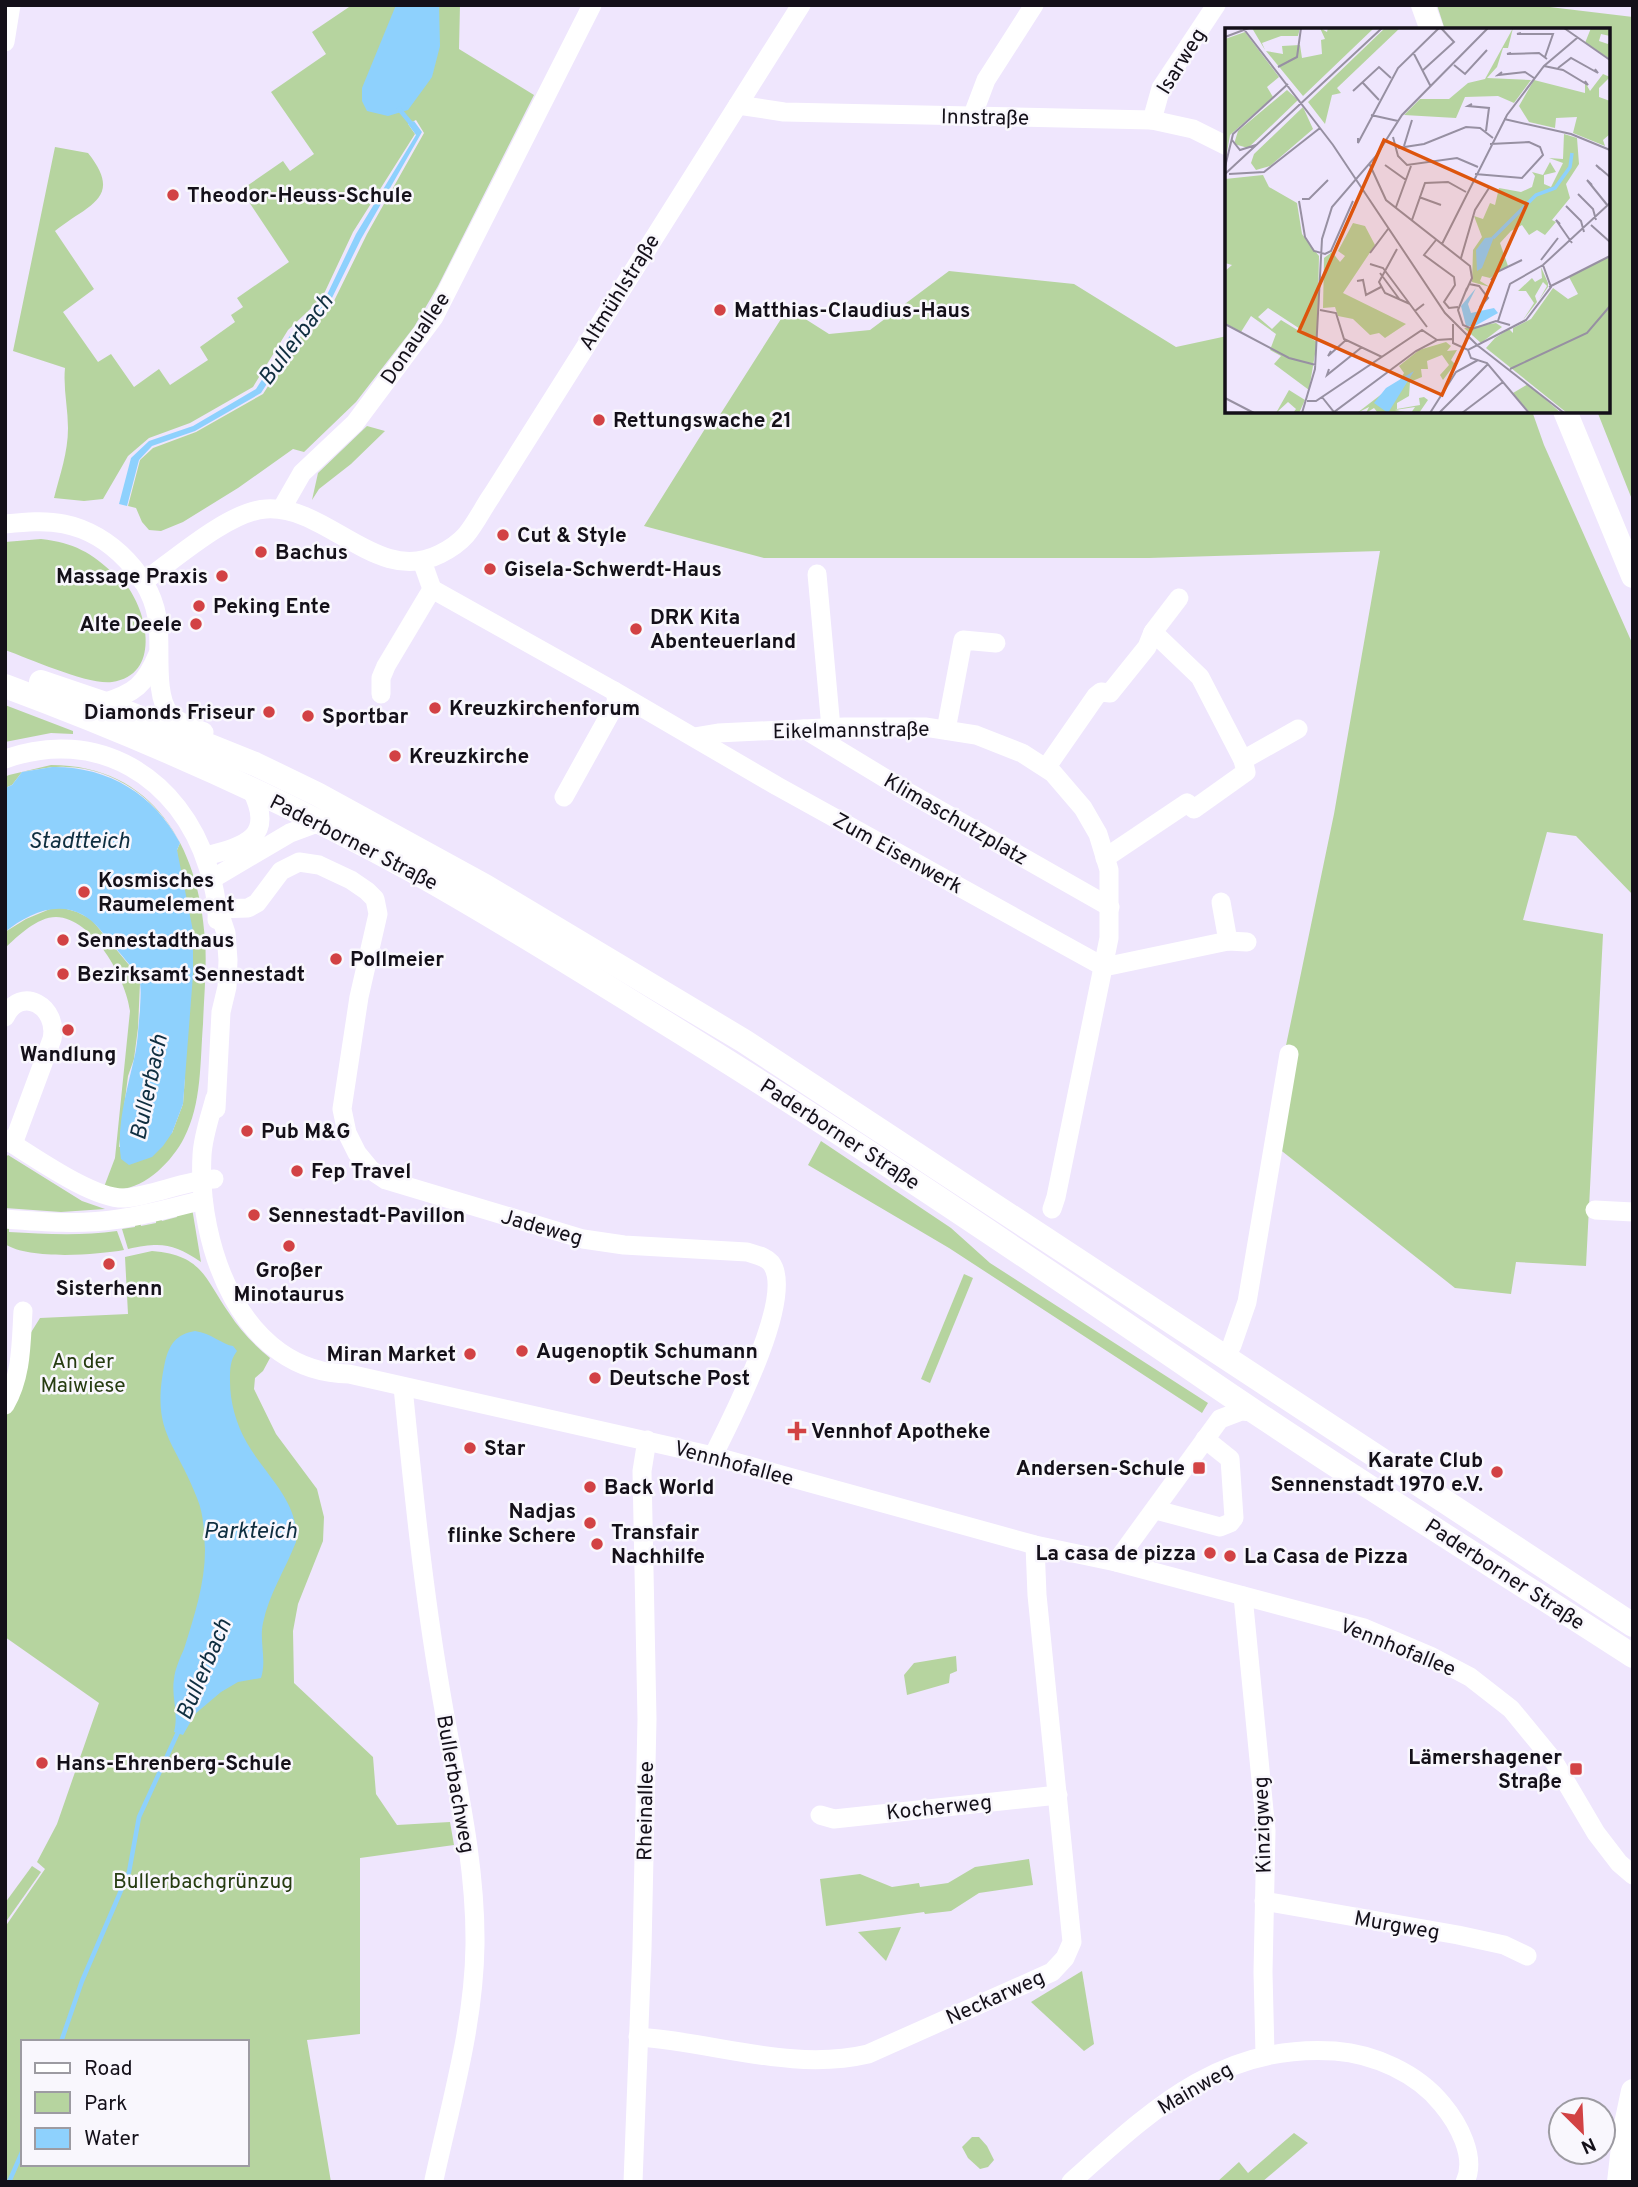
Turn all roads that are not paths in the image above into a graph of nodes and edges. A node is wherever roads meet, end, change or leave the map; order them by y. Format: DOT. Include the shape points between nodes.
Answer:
graph roads {
  1 [pos="11,5"];
  2 [pos="592,5"];
  3 [pos="801,5"];
  4 [pos="1034,5"];
  5 [pos="1216,5"];
  6 [pos="1423,5"];
  7 [pos="1431,28"];
  8 [pos="5,42"];
  9 [pos="738,105"];
  10 [pos="972,117"];
  11 [pos="1152,120"];
  12 [pos="1225,145"];
  13 [pos="1566,413"];
  14 [pos="282,508"];
  15 [pos="5,524"];
  16 [pos="422,561"];
  17 [pos="817,574"];
  18 [pos="1633,576"];
  19 [pos="143,582"];
  20 [pos="432,589"];
  21 [pos="1179,598"];
  22 [pos="1153,632"];
  23 [pos="996,643"];
  24 [pos="159,653"];
  25 [pos="5,669"];
  26 [pos="5,686"];
  27 [pos="614,691"];
  28 [pos="381,694"];
  29 [pos="103,704"];
  30 [pos="831,728"];
  31 [pos="804,729"];
  32 [pos="1298,729"];
  33 [pos="946,730"];
  34 [pos="694,737"];
  35 [pos="5,759"];
  36 [pos="1243,760"];
  37 [pos="255,764"];
  38 [pos="1046,768"];
  39 [pos="251,789"];
  40 [pos="564,797"];
  41 [pos="317,822"];
  42 [pos="205,856"];
  43 [pos="1105,858"];
  44 [pos="212,879"];
  45 [pos="1221,902"];
  46 [pos="1110,907"];
  47 [pos="218,909"];
  48 [pos="1104,967"];
  49 [pos="5,1017"];
  50 [pos="1289,1054"];
  51 [pos="9,1142"];
  52 [pos="208,1179"];
  53 [pos="164,1189"];
  54 [pos="203,1200"];
  55 [pos="1052,1209"];
  56 [pos="167,1210"];
  57 [pos="1595,1210"];
  58 [pos="1633,1212"];
  59 [pos="5,1219"];
  60 [pos="23,1311"];
  61 [pos="1224,1358"];
  62 [pos="349,1374"];
  63 [pos="403,1387"];
  64 [pos="5,1405"];
  65 [pos="1254,1412"];
  66 [pos="1205,1439"];
  67 [pos="647,1440"];
  68 [pos="713,1456"];
  69 [pos="1156,1510"];
  70 [pos="1035,1545"];
  71 [pos="1116,1562"];
  72 [pos="1243,1596"];
  73 [pos="1633,1625"];
  74 [pos="1633,1656"];
  75 [pos="1058,1795"];
  76 [pos="820,1815"];
  77 [pos="1633,1875"];
  78 [pos="1264,1901"];
  79 [pos="1527,1956"];
  80 [pos="638,2037"];
  81 [pos="1265,2054"];
  82 [pos="1633,2091"];
  83 [pos="434,2180"];
  84 [pos="1472,2180"];
  85 [pos="633,2182"];
  86 [pos="1071,2182"];
  87 [pos="1619,2182"];
  1 -- 8 [label="street"];
  2 -- 14 [label="street, Donauallee" via="434,317 355,423 302,473"];
  3 -- 9 [label="street, Altmühlstraße"];
  4 -- 10 [label="street" via="986,80"];
  5 -- 11 [label="street, Isarweg" via="1161,88"];
  6 -- 7 [label="main road"];
  9 -- 10 [label="street, Innstraße" via="784,112"];
  9 -- 16 [label="street, Altmühlstraße" via="465,536 452,548"];
  10 -- 11 [label="street, Innstraße"];
  11 -- 12 [label="street, Innstraße" via="1193,129"];
  13 -- 18 [label="main road"];
  14 -- 16 [label="street" via="304,514 377,555"];
  14 -- 19 [label="street" via="241,515"];
  15 -- 19 [label="street" via="48,522 78,528 114,549"];
  16 -- 20 [label="street"];
  17 -- 30 [label="street"];
  19 -- 24 [label="street" via="158,621"];
  20 -- 27 [label="street"];
  20 -- 28 [label="street" via="386,666"];
  21 -- 22 [label="street"];
  22 -- 36 [label="street" via="1200,677"];
  22 -- 38 [label="street" via="1147,647 1110,693 1096,696"];
  23 -- 33 [label="street" via="963,640"];
  24 -- 29 [label="street" via="142,684"];
  24 -- 37 [label="street" via="163,702 170,715 226,741"];
  25 -- 29 [label="main road, Paderborner Straße"];
  26 -- 39 [label="main road, Paderborner Straße"];
  27 -- 34 [label="street"];
  27 -- 40 [label="street" via="615,705"];
  29 -- 37 [label="main road, Paderborner Straße"];
  30 -- 31 [label="street, Eikelmannstraße"];
  30 -- 33 [label="street, Eikelmannstraße"];
  31 -- 34 [label="street, Eikelmannstraße"];
  31 -- 46 [label="street, Klimaschutzplatz"];
  32 -- 36 [label="street"];
  33 -- 38 [label="street, Eikelmannstraße" via="976,735"];
  34 -- 48 [label="street, Zum Eisenwerk"];
  35 -- 42 [label="street" via="66,748 134,767 178,806"];
  36 -- 43 [label="street" via="1246,772 1194,809 1187,803"];
  37 -- 61 [label="main road, Paderborner Straße" via="485,886 744,1041"];
  38 -- 43 [label="street, Eikelmannstraße" via="1083,808"];
  39 -- 41 [label="main road, Paderborner Straße"];
  39 -- 42 [label="street" via="261,819 253,838 232,850"];
  41 -- 44 [label="street"];
  41 -- 65 [label="main road, Paderborner Straße" via="491,915 723,1059 962,1213"];
  42 -- 44 [label="street"];
  43 -- 46 [label="street, Eikelmannstraße"];
  44 -- 47 [label="street"];
  45 -- 48 [label="street" via="1238,942"];
  46 -- 48 [label="street, Eikelmannstraße"];
  47 -- 52 [label="street" via="228,960"];
  47 -- 68 [label="street, Jadeweg" via="257,904 281,871 299,862 319,865 351,880 375,900 378,914 359,997 342,1108 347,1133 371,1170 419,1191 583,1240 747,1252 772,1264 776,1295 764,1343"];
  48 -- 55 [label="street, Eikelmannstraße"];
  49 -- 51 [label="street" via="16,1004 35,1002 47,1010 54,1026"];
  50 -- 61 [label="street" via="1247,1303"];
  51 -- 53 [label="street" via="105,1196 124,1198"];
  52 -- 53 [label="street"];
  52 -- 54 [label="street"];
  52 -- 62 [label="street" via="225,1247 252,1308 291,1345"];
  53 -- 56 [label="street"];
  54 -- 56 [label="street"];
  54 -- 62 [label="street" via="221,1271 234,1302 253,1328 307,1366 330,1374"];
  56 -- 59 [label="street" via="93,1222"];
  57 -- 58 [label="street"];
  60 -- 64 [label="street" via="18,1372"];
  61 -- 73 [label="main road, Paderborner Straße"];
  62 -- 63 [label="street, Vennhofallee"];
  63 -- 67 [label="street, Vennhofallee"];
  63 -- 83 [label="street, Bullerbachweg" via="414,1503 474,1908 474,1970 467,2030"];
  65 -- 66 [label="street" via="1241,1411 1220,1419"];
  65 -- 74 [label="main road, Paderborner Straße"];
  66 -- 69 [label="street"];
  66 -- 69 [label="street" via="1230,1459 1234,1518 1220,1527"];
  67 -- 68 [label="street, Vennhofallee"];
  67 -- 80 [label="street, Rheinallee" via="642,1471 647,1719"];
  68 -- 70 [label="street, Vennhofallee"];
  69 -- 71 [label="street"];
  70 -- 71 [label="street, Vennhofallee"];
  70 -- 75 [label="street, Neckarweg"];
  71 -- 72 [label="street, Vennhofallee"];
  72 -- 77 [label="street, Vennhofallee" via="1364,1628 1470,1677 1511,1709 1534,1735 1595,1833"];
  72 -- 78 [label="street, Kinzigweg" via="1266,1831"];
  75 -- 76 [label="street, Kocherweg" via="834,1819"];
  75 -- 80 [label="street, Neckarweg" via="1072,1942 1052,1972 852,2058 793,2060"];
  78 -- 79 [label="street, Murgweg" via="1458,1935 1504,1945"];
  78 -- 81 [label="street, Kinzigweg"];
  80 -- 85 [label="street, Rheinallee"];
  81 -- 84 [label="street, Mainweg" via="1313,2049 1349,2052 1372,2057 1415,2080 1436,2095 1460,2131"];
  81 -- 86 [label="street, Mainweg" via="1227,2066 1185,2089 1125,2133"];
  82 -- 87 [label="main road"];
}
